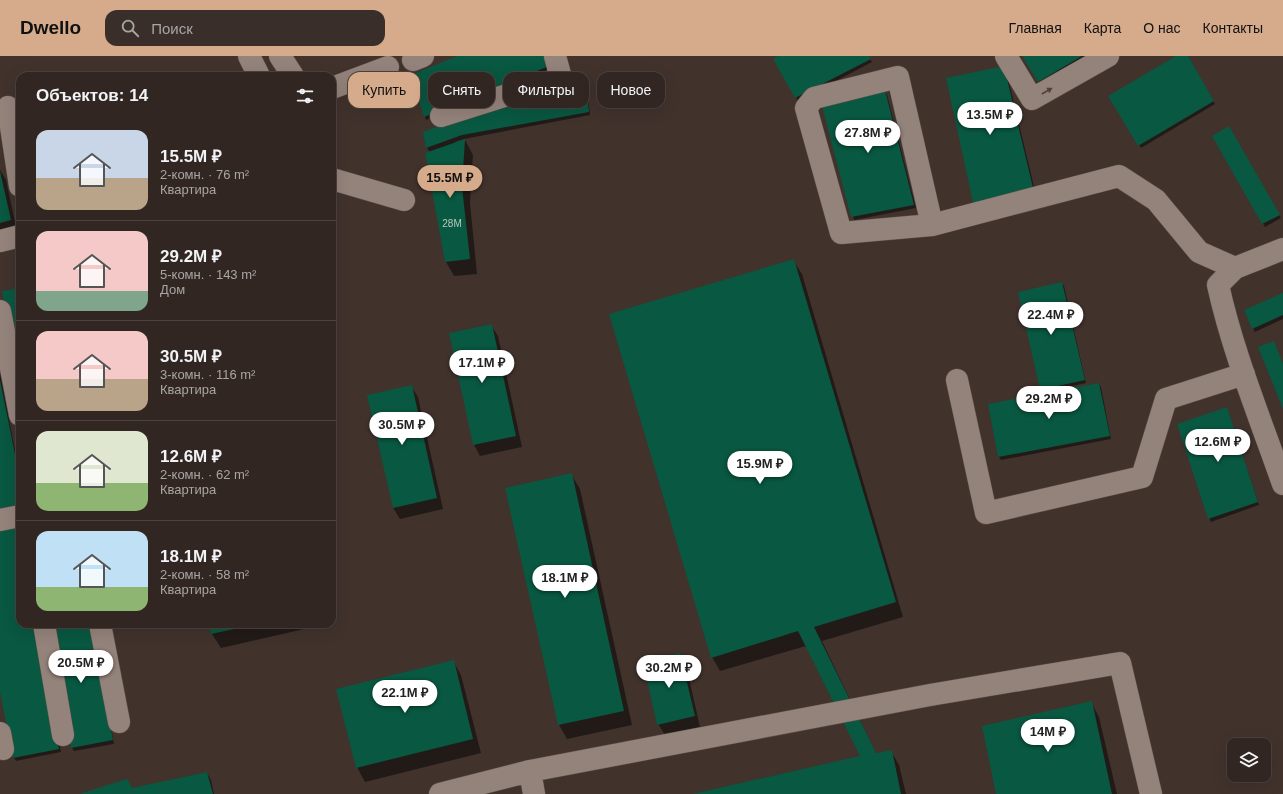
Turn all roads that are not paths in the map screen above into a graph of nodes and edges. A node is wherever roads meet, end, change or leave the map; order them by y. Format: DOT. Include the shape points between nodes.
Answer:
graph roads {
  1 [pos="248,56"];
  2 [pos="280,56"];
  3 [pos="554,56"];
  4 [pos="1006,56"];
  5 [pos="1108,56"];
  6 [pos="388,67"];
  7 [pos="257,72"];
  8 [pos="290,72"];
  9 [pos="336,86"];
  10 [pos="9,107"];
  11 [pos="441,116"];
  12 [pos="16,157"];
  13 [pos="336,180"];
  14 [pos="404,200"];
  15 [pos="932,225"];
  16 [pos="16,237"];
  17 [pos="0,241"];
  18 [pos="1283,249"];
  19 [pos="1235,268"];
  20 [pos="0,312"];
  21 [pos="1244,374"];
  22 [pos="957,380"];
  23 [pos="16,394"];
  24 [pos="1283,484"];
  25 [pos="16,517"];
  26 [pos="0,520"];
  27 [pos="45,628"];
  28 [pos="101,628"];
  29 [pos="119,722"];
  30 [pos="63,735"];
  31 [pos="530,771"];
  32 [pos="440,794"];
  33 [pos="534,794"];
  34 [pos="1151,794"];
  1 -- 7 [label="lane"];
  2 -- 8 [label="lane"];
  3 -- 11 [label="lane" via="561,78"];
  4 -- 5 [label="lane, one-way" via="1032,99"];
  6 -- 9 [label="lane"];
  10 -- 12 [label="lane"];
  13 -- 14 [label="lane"];
  15 -- 15 [label="lane" via="898,77 814,98 806,108 841,233"];
  15 -- 19 [label="lane" via="1119,176 1156,200 1199,252"];
  16 -- 17 [label="lane"];
  18 -- 19 [label="lane"];
  19 -- 21 [label="lane" via="1218,286 1222,307"];
  20 -- 23 [label="lane"];
  21 -- 22 [label="lane" via="1166,399 1142,477 986,513"];
  21 -- 24 [label="lane"];
  25 -- 26 [label="lane"];
  27 -- 30 [label="lane"];
  28 -- 29 [label="lane"];
  31 -- 32 [label="lane"];
  31 -- 33 [label="lane"];
  31 -- 34 [label="lane" via="930,694 1120,663"];
}
